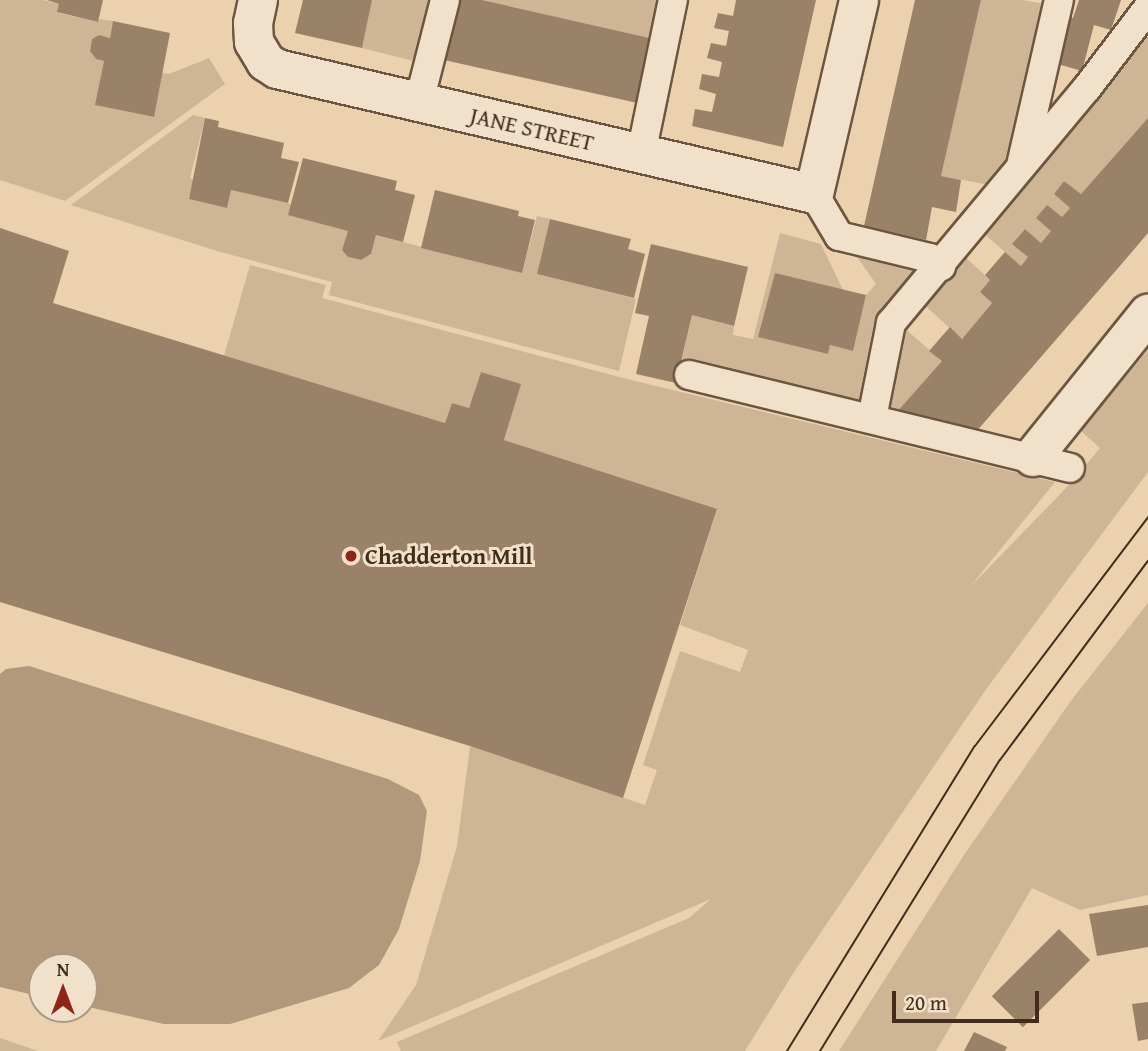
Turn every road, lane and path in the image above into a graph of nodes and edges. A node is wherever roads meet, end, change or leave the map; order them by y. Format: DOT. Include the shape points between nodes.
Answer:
graph roads {
  1 [pos="258,0"];
  2 [pos="445,0"];
  3 [pos="673,0"];
  4 [pos="859,0"];
  5 [pos="1059,0"];
  6 [pos="1148,8"];
  7 [pos="419,102"];
  8 [pos="641,154"];
  9 [pos="1021,166"];
  10 [pos="814,194"];
  11 [pos="941,266"];
  12 [pos="1148,314"];
  13 [pos="689,375"];
  14 [pos="872,418"];
  15 [pos="1032,457"];
  16 [pos="1070,468"];
  1 -- 7 [label="street, JANE STREET" via="252,33 257,51 277,69"];
  2 -- 7 [label="lane"];
  3 -- 8 [label="lane"];
  4 -- 10 [label="street"];
  5 -- 9 [label="lane"];
  6 -- 9 [label="lane"];
  7 -- 8 [label="street, JANE STREET"];
  8 -- 10 [label="street, JANE STREET"];
  9 -- 11 [label="lane"];
  10 -- 11 [label="lane" via="839,236 930,258"];
  11 -- 14 [label="lane" via="891,323"];
  12 -- 15 [label="street"];
  13 -- 14 [label="lane"];
  14 -- 15 [label="lane"];
  15 -- 16 [label="lane"];
}
